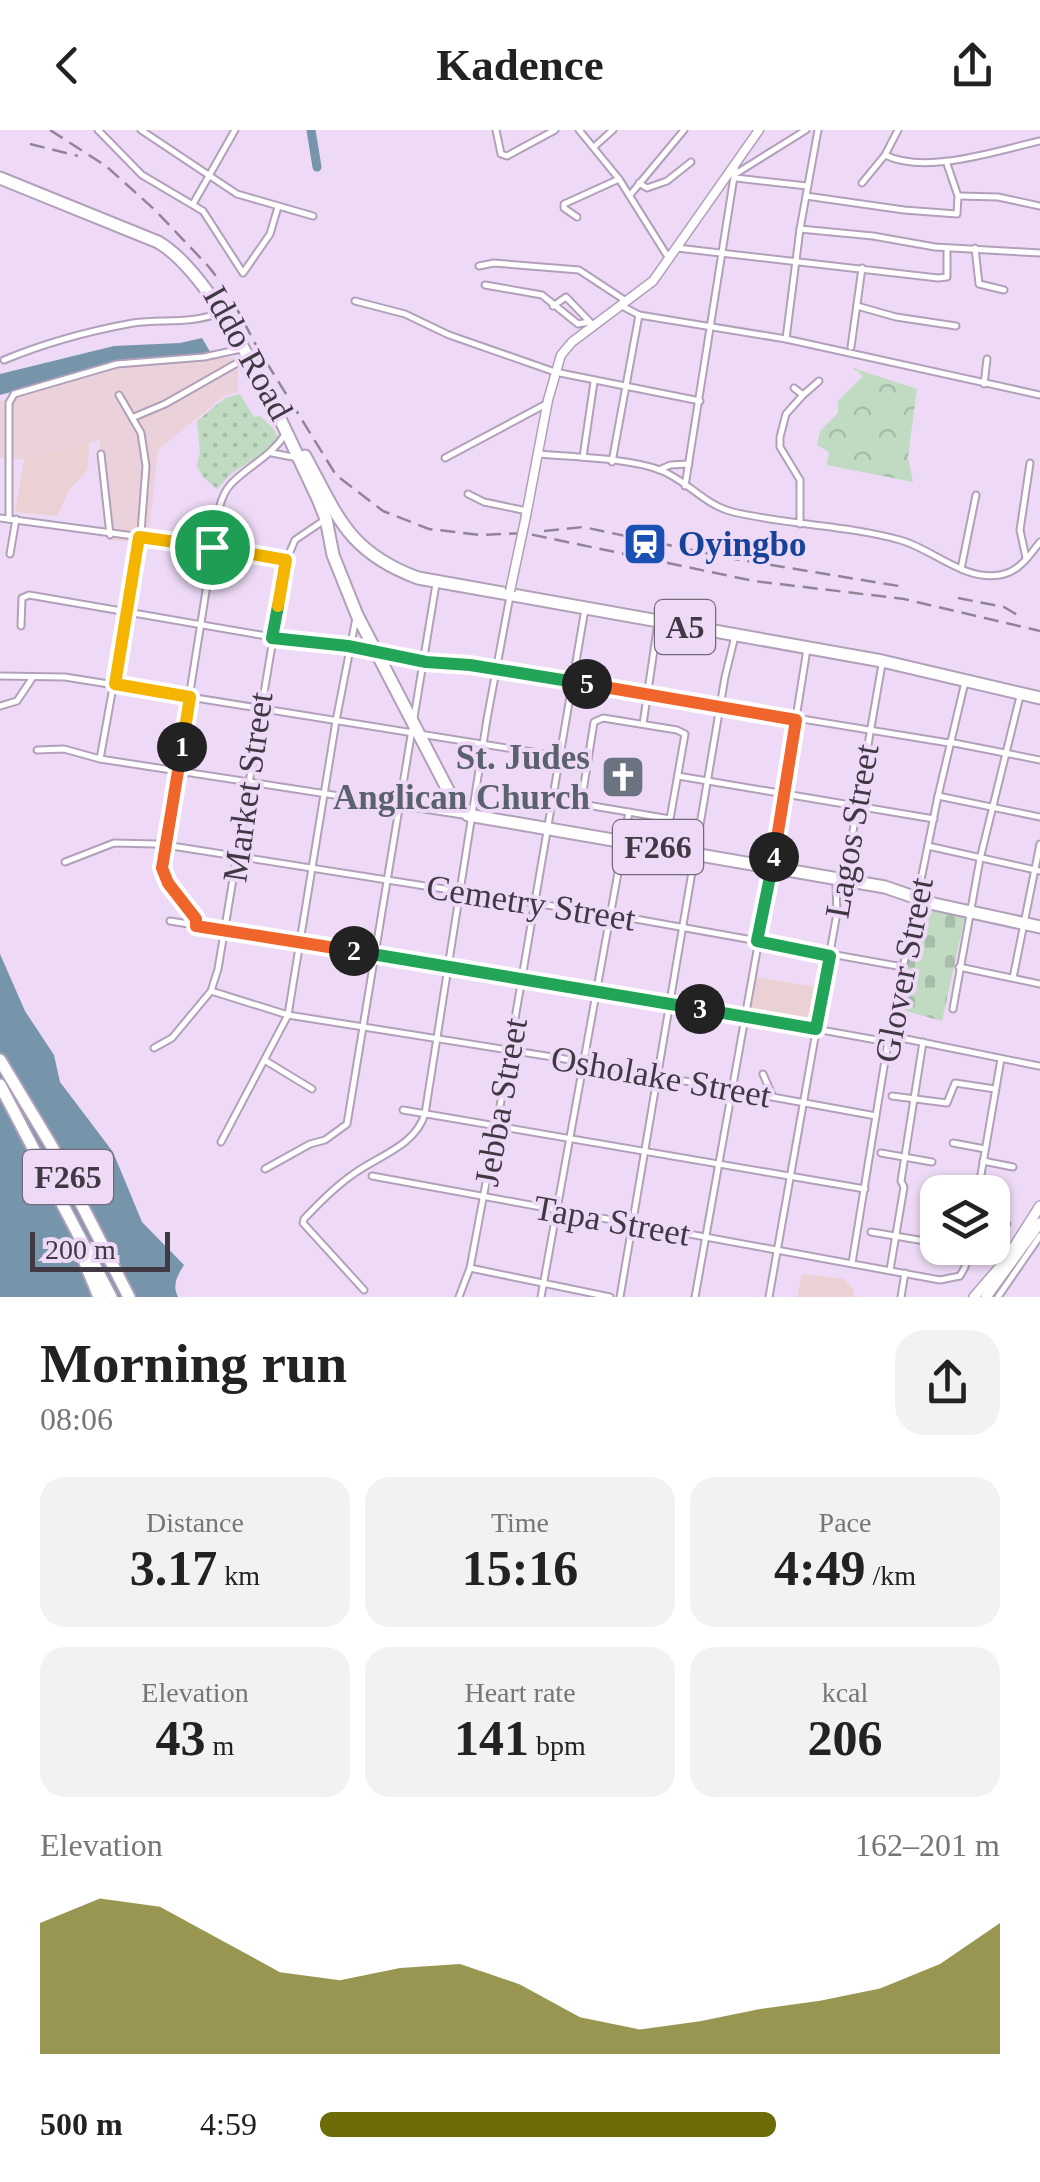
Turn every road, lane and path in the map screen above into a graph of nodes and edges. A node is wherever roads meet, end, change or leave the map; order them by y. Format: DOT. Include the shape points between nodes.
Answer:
graph roads {
  1 [pos="98,130"];
  2 [pos="141,130"];
  3 [pos="235,130"];
  4 [pos="496,130"];
  5 [pos="555,130"];
  6 [pos="579,130"];
  7 [pos="613,130"];
  8 [pos="684,130"];
  9 [pos="758,130"];
  10 [pos="806,130"];
  11 [pos="818,130"];
  12 [pos="888,131"];
  13 [pos="898,132"];
  14 [pos="1040,141"];
  15 [pos="594,146"];
  16 [pos="885,155"];
  17 [pos="946,161"];
  18 [pos="691,162"];
  19 [pos="736,162"];
  20 [pos="0,175"];
  21 [pos="736,175"];
  22 [pos="211,176"];
  23 [pos="619,179"];
  24 [pos="638,183"];
  25 [pos="862,183"];
  26 [pos="807,186"];
  27 [pos="630,195"];
  28 [pos="806,196"];
  29 [pos="958,196"];
  30 [pos="196,206"];
  31 [pos="1040,206"];
  32 [pos="278,207"];
  33 [pos="313,216"];
  34 [pos="577,217"];
  35 [pos="800,229"];
  36 [pos="676,248"];
  37 [pos="947,248"];
  38 [pos="974,248"];
  39 [pos="722,252"];
  40 [pos="1040,253"];
  41 [pos="669,260"];
  42 [pos="796,260"];
  43 [pos="479,266"];
  44 [pos="862,268"];
  45 [pos="486,285"];
  46 [pos="1004,290"];
  47 [pos="354,301"];
  48 [pos="624,304"];
  49 [pos="554,306"];
  50 [pos="858,306"];
  51 [pos="220,312"];
  52 [pos="639,314"];
  53 [pos="591,323"];
  54 [pos="956,326"];
  55 [pos="712,328"];
  56 [pos="786,339"];
  57 [pos="851,347"];
  58 [pos="244,354"];
  59 [pos="987,358"];
  60 [pos="4,360"];
  61 [pos="554,372"];
  62 [pos="819,381"];
  63 [pos="594,382"];
  64 [pos="984,384"];
  65 [pos="624,388"];
  66 [pos="794,388"];
  67 [pos="119,394"];
  68 [pos="1040,395"];
  69 [pos="803,396"];
  70 [pos="700,400"];
  71 [pos="548,403"];
  72 [pos="134,417"];
  73 [pos="286,433"];
  74 [pos="272,453"];
  75 [pos="101,454"];
  76 [pos="538,454"];
  77 [pos="583,457"];
  78 [pos="298,458"];
  79 [pos="445,458"];
  80 [pos="612,462"];
  81 [pos="1030,463"];
  82 [pos="689,464"];
  83 [pos="659,470"];
  84 [pos="684,486"];
  85 [pos="468,494"];
  86 [pos="976,495"];
  87 [pos="526,514"];
  88 [pos="0,518"];
  89 [pos="12,519"];
  90 [pos="326,519"];
  91 [pos="800,524"];
  92 [pos="344,530"];
  93 [pos="329,534"];
  94 [pos="110,535"];
  95 [pos="139,537"];
  96 [pos="1040,542"];
  97 [pos="360,544"];
  98 [pos="212,547"];
  99 [pos="10,554"];
  100 [pos="286,560"];
  101 [pos="1026,560"];
  102 [pos="336,565"];
  103 [pos="961,569"];
  104 [pos="437,583"];
  105 [pos="510,593"];
  106 [pos="589,607"];
  107 [pos="126,610"];
  108 [pos="356,616"];
  109 [pos="658,622"];
  110 [pos="200,623"];
  111 [pos="21,626"];
  112 [pos="680,626"];
  113 [pos="736,634"];
  114 [pos="272,638"];
  115 [pos="348,646"];
  116 [pos="807,649"];
  117 [pos="376,654"];
  118 [pos="882,661"];
  119 [pos="426,662"];
  120 [pos="496,670"];
  121 [pos="0,676"];
  122 [pos="32,677"];
  123 [pos="966,679"];
  124 [pos="572,682"];
  125 [pos="115,684"];
  126 [pos="1021,693"];
  127 [pos="648,695"];
  128 [pos="190,697"];
  129 [pos="1040,698"];
  130 [pos="0,706"];
  131 [pos="720,707"];
  132 [pos="259,708"];
  133 [pos="796,720"];
  134 [pos="336,722"];
  135 [pos="643,724"];
  136 [pos="415,730"];
  137 [pos="870,731"];
  138 [pos="949,742"];
  139 [pos="484,744"];
  140 [pos="36,750"];
  141 [pos="1004,753"];
  142 [pos="558,756"];
  143 [pos="100,759"];
  144 [pos="1040,760"];
  145 [pos="588,761"];
  146 [pos="177,771"];
  147 [pos="678,776"];
  148 [pos="708,781"];
  149 [pos="250,782"];
  150 [pos="323,794"];
  151 [pos="783,794"];
  152 [pos="938,796"];
  153 [pos="858,804"];
  154 [pos="398,806"];
  155 [pos="991,807"];
  156 [pos="629,812"];
  157 [pos="1040,816"];
  158 [pos="470,817"];
  159 [pos="934,819"];
  160 [pos="546,828"];
  161 [pos="622,842"];
  162 [pos="160,844"];
  163 [pos="1040,844"];
  164 [pos="928,846"];
  165 [pos="696,854"];
  166 [pos="238,857"];
  167 [pos="980,858"];
  168 [pos="65,862"];
  169 [pos="772,866"];
  170 [pos="312,870"];
  171 [pos="1037,870"];
  172 [pos="843,880"];
  173 [pos="387,881"];
  174 [pos="461,891"];
  175 [pos="917,898"];
  176 [pos="534,902"];
  177 [pos="970,912"];
  178 [pos="610,916"];
  179 [pos="170,921"];
  180 [pos="1024,924"];
  181 [pos="196,926"];
  182 [pos="1040,927"];
  183 [pos="682,928"];
  184 [pos="226,931"];
  185 [pos="757,941"];
  186 [pos="300,944"];
  187 [pos="375,955"];
  188 [pos="830,956"];
  189 [pos="449,967"];
  190 [pos="902,967"];
  191 [pos="959,967"];
  192 [pos="1012,978"];
  193 [pos="522,979"];
  194 [pos="1040,984"];
  195 [pos="597,990"];
  196 [pos="211,992"];
  197 [pos="671,1004"];
  198 [pos="953,1009"];
  199 [pos="288,1015"];
  200 [pos="744,1017"];
  201 [pos="362,1028"];
  202 [pos="816,1029"];
  203 [pos="437,1038"];
  204 [pos="906,1039"];
  205 [pos="888,1042"];
  206 [pos="923,1042"];
  207 [pos="154,1048"];
  208 [pos="510,1050"];
  209 [pos="1001,1059"];
  210 [pos="0,1060"];
  211 [pos="266,1061"];
  212 [pos="584,1064"];
  213 [pos="1039,1066"];
  214 [pos="763,1074"];
  215 [pos="658,1076"];
  216 [pos="0,1085"];
  217 [pos="312,1089"];
  218 [pos="994,1090"];
  219 [pos="732,1091"];
  220 [pos="892,1096"];
  221 [pos="773,1098"];
  222 [pos="914,1099"];
  223 [pos="804,1102"];
  224 [pos="403,1110"];
  225 [pos="426,1114"];
  226 [pos="876,1116"];
  227 [pos="498,1124"];
  228 [pos="571,1138"];
  229 [pos="221,1142"];
  230 [pos="953,1143"];
  231 [pos="985,1149"];
  232 [pos="646,1152"];
  233 [pos="881,1153"];
  234 [pos="906,1157"];
  235 [pos="983,1161"];
  236 [pos="932,1162"];
  237 [pos="720,1163"];
  238 [pos="1013,1166"];
  239 [pos="265,1169"];
  240 [pos="981,1175"];
  241 [pos="372,1176"];
  242 [pos="791,1178"];
  243 [pos="864,1189"];
  244 [pos="484,1197"];
  245 [pos="1040,1206"];
  246 [pos="558,1211"];
  247 [pos="69,1218"];
  248 [pos="632,1223"];
  249 [pos="1040,1223"];
  250 [pos="871,1232"];
  251 [pos="1040,1236"];
  252 [pos="896,1237"];
  253 [pos="706,1238"];
  254 [pos="920,1240"];
  255 [pos="778,1250"];
  256 [pos="852,1264"];
  257 [pos="965,1265"];
  258 [pos="470,1268"];
  259 [pos="890,1270"];
  260 [pos="904,1273"];
  261 [pos="544,1286"];
  262 [pos="364,1290"];
  263 [pos="128,1293"];
  264 [pos="696,1296"];
  265 [pos="99,1297"];
  266 [pos="111,1297"];
  267 [pos="459,1297"];
  268 [pos="541,1297"];
  269 [pos="610,1297"];
  270 [pos="620,1297"];
  271 [pos="769,1297"];
  272 [pos="901,1297"];
  273 [pos="974,1297"];
  274 [pos="986,1297"];
  275 [pos="998,1297"];
  1 -- 30 [label="street" via="142,174"];
  2 -- 22 [label="street"];
  3 -- 22 [label="street"];
  4 -- 5 [label="street" via="507,156"];
  6 -- 15 [label="street"];
  7 -- 15 [label="street"];
  8 -- 24 [label="street"];
  9 -- 19 [label="street"];
  10 -- 21 [label="street"];
  11 -- 26 [label="street"];
  12 -- 13 [label="street"];
  13 -- 16 [label="street"];
  14 -- 17 [label="street"];
  15 -- 23 [label="street"];
  16 -- 17 [label="street" via="912,164"];
  16 -- 25 [label="street"];
  17 -- 29 [label="street"];
  18 -- 24 [label="street" via="658,185"];
  19 -- 21 [label="street"];
  19 -- 36 [label="street"];
  20 -- 51 [label="highway, Iddo Road / A5" via="168,248"];
  20 -- 92 [label="highway, Iddo Road / A5" via="148,231 194,263 223,302"];
  21 -- 26 [label="street"];
  21 -- 39 [label="street"];
  22 -- 30 [label="street"];
  22 -- 32 [label="street" via="237,194"];
  23 -- 27 [label="street"];
  23 -- 34 [label="street" via="564,204"];
  24 -- 27 [label="street"];
  26 -- 28 [label="street"];
  27 -- 41 [label="street"];
  28 -- 29 [label="street" via="960,213"];
  28 -- 35 [label="street"];
  29 -- 31 [label="street"];
  30 -- 32 [label="street" via="244,272 270,234"];
  32 -- 33 [label="street"];
  35 -- 37 [label="street"];
  35 -- 42 [label="street"];
  36 -- 39 [label="street"];
  36 -- 41 [label="street"];
  37 -- 38 [label="street"];
  37 -- 44 [label="street" via="945,278"];
  38 -- 40 [label="street"];
  38 -- 46 [label="street" via="979,284"];
  39 -- 42 [label="street"];
  39 -- 55 [label="street"];
  41 -- 48 [label="street"];
  42 -- 44 [label="street"];
  42 -- 56 [label="street"];
  43 -- 48 [label="street" via="580,270"];
  44 -- 50 [label="street"];
  45 -- 49 [label="street" via="542,295"];
  47 -- 61 [label="street"];
  48 -- 52 [label="street"];
  48 -- 53 [label="street"];
  49 -- 53 [label="street" via="578,324"];
  49 -- 53 [label="street" via="566,297"];
  50 -- 54 [label="street"];
  50 -- 57 [label="street"];
  51 -- 58 [label="highway, Iddo Road / A5"];
  51 -- 60 [label="street" via="103,330"];
  52 -- 55 [label="street"];
  52 -- 65 [label="street"];
  53 -- 61 [label="street"];
  55 -- 56 [label="street"];
  55 -- 70 [label="street"];
  56 -- 64 [label="street"];
  58 -- 72 [label="street"];
  58 -- 73 [label="highway, Iddo Road / A5"];
  58 -- 89 [label="street" via="117,364 14,394"];
  59 -- 64 [label="street"];
  61 -- 63 [label="street"];
  61 -- 71 [label="street"];
  62 -- 69 [label="street"];
  63 -- 65 [label="street"];
  63 -- 77 [label="street"];
  64 -- 68 [label="street"];
  65 -- 70 [label="street"];
  65 -- 80 [label="street"];
  66 -- 69 [label="street"];
  67 -- 72 [label="street"];
  69 -- 91 [label="street" via="786,414 780,437 800,480"];
  70 -- 82 [label="street"];
  71 -- 76 [label="street"];
  71 -- 79 [label="street"];
  72 -- 95 [label="street" via="146,466"];
  73 -- 74 [label="street"];
  73 -- 78 [label="highway, Iddo Road / A5"];
  74 -- 78 [label="street"];
  74 -- 98 [label="street" via="230,484"];
  75 -- 94 [label="street"];
  76 -- 77 [label="street"];
  76 -- 87 [label="street"];
  77 -- 80 [label="street"];
  78 -- 90 [label="highway, Iddo Road / A5"];
  80 -- 83 [label="street"];
  81 -- 101 [label="street" via="1020,530"];
  82 -- 83 [label="street"];
  82 -- 84 [label="street"];
  83 -- 84 [label="street"];
  84 -- 91 [label="street" via="731,512"];
  85 -- 87 [label="street"];
  86 -- 103 [label="street"];
  87 -- 105 [label="street, bridge"];
  88 -- 89 [label="street"];
  89 -- 94 [label="street"];
  89 -- 99 [label="street"];
  90 -- 93 [label="highway, Iddo Road / A5"];
  90 -- 100 [label="street" via="295,540"];
  91 -- 103 [label="street" via="902,540"];
  92 -- 93 [label="highway" via="338,540"];
  92 -- 97 [label="highway, A5"];
  93 -- 102 [label="highway, Iddo Road"];
  94 -- 95 [label="street"];
  95 -- 98 [label="street"];
  95 -- 107 [label="street"];
  96 -- 101 [label="street"];
  97 -- 102 [label="highway" via="341,546"];
  97 -- 104 [label="highway, A5" via="389,566"];
  97 -- 105 [label="street" via="410,570"];
  98 -- 100 [label="street"];
  98 -- 110 [label="street"];
  100 -- 114 [label="street, Market Street"];
  101 -- 103 [label="street" via="997,576"];
  102 -- 108 [label="highway, Iddo Road"];
  104 -- 105 [label="highway, A5"];
  104 -- 119 [label="street"];
  105 -- 106 [label="highway, A5"];
  105 -- 120 [label="street"];
  106 -- 109 [label="highway, A5"];
  106 -- 112 [label="street"];
  106 -- 124 [label="street, Jebba Street"];
  107 -- 110 [label="street"];
  107 -- 111 [label="street" via="28,595"];
  107 -- 125 [label="street"];
  108 -- 115 [label="street"];
  108 -- 117 [label="highway, Iddo Road"];
  109 -- 112 [label="highway, A5"];
  109 -- 127 [label="street"];
  110 -- 114 [label="street"];
  110 -- 128 [label="street"];
  112 -- 113 [label="highway, A5"];
  113 -- 116 [label="highway, A5"];
  113 -- 131 [label="street"];
  114 -- 115 [label="street"];
  114 -- 132 [label="street, Market Street"];
  115 -- 117 [label="street"];
  115 -- 134 [label="street"];
  116 -- 118 [label="highway, A5"];
  116 -- 133 [label="street"];
  117 -- 119 [label="street"];
  117 -- 136 [label="highway, Iddo Road"];
  118 -- 123 [label="highway, A5"];
  118 -- 137 [label="street, Lagos Street"];
  119 -- 120 [label="street"];
  119 -- 136 [label="street"];
  120 -- 124 [label="street"];
  120 -- 139 [label="street"];
  121 -- 122 [label="street"];
  122 -- 125 [label="street"];
  122 -- 130 [label="street" via="18,701"];
  123 -- 126 [label="highway, A5"];
  123 -- 138 [label="street, Glover Street"];
  124 -- 127 [label="street"];
  124 -- 142 [label="street, Jebba Street"];
  125 -- 128 [label="street"];
  125 -- 143 [label="street"];
  126 -- 129 [label="highway, A5"];
  126 -- 141 [label="street"];
  127 -- 131 [label="street"];
  127 -- 135 [label="street"];
  128 -- 132 [label="street"];
  128 -- 146 [label="street"];
  131 -- 133 [label="street"];
  131 -- 148 [label="street"];
  132 -- 134 [label="street"];
  132 -- 149 [label="street, Market Street"];
  133 -- 137 [label="street"];
  133 -- 151 [label="street"];
  134 -- 136 [label="street"];
  134 -- 150 [label="street"];
  135 -- 145 [label="street" via="594,722"];
  135 -- 147 [label="street" via="685,734"];
  136 -- 139 [label="street"];
  136 -- 154 [label="street"];
  136 -- 158 [label="highway, Iddo Road"];
  137 -- 138 [label="street"];
  137 -- 153 [label="street, Lagos Street"];
  138 -- 141 [label="street"];
  138 -- 152 [label="street, Glover Street"];
  139 -- 142 [label="street"];
  139 -- 158 [label="street"];
  140 -- 143 [label="street"];
  141 -- 144 [label="street"];
  141 -- 155 [label="street"];
  142 -- 145 [label="street"];
  142 -- 160 [label="street, Jebba Street"];
  143 -- 146 [label="street"];
  145 -- 156 [label="street" via="581,804"];
  146 -- 149 [label="street"];
  146 -- 162 [label="street"];
  147 -- 148 [label="street"];
  147 -- 156 [label="street" via="670,819"];
  148 -- 151 [label="street"];
  148 -- 165 [label="street"];
  149 -- 150 [label="street"];
  149 -- 166 [label="street, Market Street"];
  150 -- 154 [label="street"];
  150 -- 170 [label="street"];
  151 -- 153 [label="street"];
  151 -- 169 [label="street"];
  152 -- 155 [label="street"];
  152 -- 159 [label="street, Glover Street"];
  153 -- 159 [label="street"];
  153 -- 172 [label="street, Lagos Street"];
  154 -- 158 [label="street"];
  154 -- 173 [label="street"];
  155 -- 157 [label="street"];
  155 -- 167 [label="street"];
  156 -- 161 [label="street"];
  158 -- 160 [label="highway, F266"];
  158 -- 174 [label="street"];
  159 -- 164 [label="street, Glover Street"];
  160 -- 161 [label="highway, F266"];
  160 -- 176 [label="street, Jebba Street"];
  161 -- 165 [label="highway, F266"];
  161 -- 178 [label="street"];
  162 -- 166 [label="street, Cemetry Street"];
  162 -- 168 [label="street, Cemetry Street" via="114,843"];
  162 -- 181 [label="street" via="164,874"];
  163 -- 171 [label="street"];
  164 -- 167 [label="street"];
  164 -- 175 [label="street, Glover Street"];
  165 -- 169 [label="highway, F266"];
  165 -- 183 [label="street"];
  166 -- 170 [label="street, Cemetry Street"];
  166 -- 184 [label="street, Market Street"];
  167 -- 171 [label="street"];
  167 -- 177 [label="street"];
  169 -- 172 [label="highway, F266"];
  169 -- 185 [label="street"];
  170 -- 173 [label="street, Cemetry Street"];
  170 -- 186 [label="street"];
  171 -- 180 [label="street"];
  172 -- 175 [label="highway, F266"];
  172 -- 188 [label="street, Lagos Street" via="836,886"];
  173 -- 174 [label="street, Cemetry Street"];
  173 -- 187 [label="street"];
  174 -- 176 [label="street, Cemetry Street"];
  174 -- 189 [label="street"];
  175 -- 177 [label="highway, F266"];
  175 -- 190 [label="street, Glover Street"];
  176 -- 178 [label="street, Cemetry Street"];
  176 -- 193 [label="street, Jebba Street"];
  177 -- 180 [label="highway, F266"];
  177 -- 191 [label="street"];
  178 -- 183 [label="street, Cemetry Street"];
  178 -- 195 [label="street"];
  179 -- 181 [label="street"];
  180 -- 182 [label="highway, F266"];
  180 -- 192 [label="street"];
  181 -- 184 [label="street"];
  183 -- 185 [label="street, Cemetry Street"];
  183 -- 197 [label="street"];
  184 -- 186 [label="street"];
  184 -- 196 [label="street, Market Street"];
  185 -- 188 [label="street, Cemetry Street"];
  185 -- 200 [label="street"];
  186 -- 187 [label="street"];
  186 -- 199 [label="street"];
  187 -- 189 [label="street"];
  187 -- 201 [label="street"];
  188 -- 190 [label="street, Cemetry Street"];
  188 -- 202 [label="street, Lagos Street"];
  189 -- 193 [label="street"];
  189 -- 203 [label="street"];
  190 -- 205 [label="street, Glover Street"];
  191 -- 192 [label="street"];
  191 -- 198 [label="street"];
  192 -- 194 [label="street"];
  193 -- 195 [label="street"];
  193 -- 208 [label="street, Jebba Street"];
  195 -- 197 [label="street"];
  195 -- 212 [label="street"];
  196 -- 199 [label="street, Osholake Street"];
  196 -- 207 [label="street, Market Street" via="172,1038"];
  197 -- 200 [label="street"];
  197 -- 215 [label="street"];
  199 -- 201 [label="street, Osholake Street"];
  199 -- 211 [label="street"];
  200 -- 202 [label="street"];
  200 -- 219 [label="street"];
  201 -- 203 [label="street, Osholake Street"];
  201 -- 239 [label="street" via="348,1124"];
  202 -- 205 [label="street"];
  202 -- 223 [label="street, Lagos Street"];
  203 -- 208 [label="street, Osholake Street"];
  203 -- 225 [label="street"];
  204 -- 206 [label="street"];
  205 -- 226 [label="street, Glover Street"];
  206 -- 209 [label="street"];
  206 -- 222 [label="street"];
  208 -- 212 [label="street, Osholake Street"];
  208 -- 227 [label="street, Jebba Street"];
  209 -- 213 [label="street"];
  209 -- 218 [label="street"];
  210 -- 263 [label="highway, F265"];
  211 -- 217 [label="street"];
  211 -- 229 [label="street"];
  212 -- 215 [label="street, Osholake Street"];
  212 -- 228 [label="street"];
  214 -- 221 [label="street"];
  215 -- 219 [label="street, Osholake Street"];
  215 -- 232 [label="street"];
  216 -- 247 [label="highway, F265"];
  218 -- 222 [label="street" via="954,1083 947,1103"];
  218 -- 231 [label="street"];
  219 -- 221 [label="street, Osholake Street"];
  219 -- 237 [label="street"];
  220 -- 222 [label="street"];
  221 -- 223 [label="street, Osholake Street"];
  222 -- 234 [label="street"];
  223 -- 226 [label="street, Osholake Street"];
  223 -- 242 [label="street, Lagos Street"];
  224 -- 225 [label="street"];
  225 -- 227 [label="street"];
  225 -- 262 [label="street" via="408,1140 348,1178 304,1219"];
  226 -- 243 [label="street, Glover Street"];
  227 -- 228 [label="street"];
  227 -- 244 [label="street, Jebba Street"];
  228 -- 232 [label="street"];
  228 -- 246 [label="street"];
  230 -- 231 [label="street"];
  231 -- 235 [label="street"];
  232 -- 237 [label="street"];
  232 -- 248 [label="street"];
  233 -- 234 [label="street"];
  234 -- 236 [label="street"];
  234 -- 252 [label="street"];
  235 -- 238 [label="street"];
  235 -- 240 [label="street"];
  237 -- 242 [label="street"];
  237 -- 253 [label="street"];
  241 -- 244 [label="street, Tapa Street"];
  242 -- 243 [label="street"];
  242 -- 255 [label="street, Lagos Street"];
  243 -- 256 [label="street, Glover Street"];
  244 -- 246 [label="street, Tapa Street"];
  244 -- 258 [label="street, Jebba Street"];
  245 -- 273 [label="main road"];
  246 -- 248 [label="street, Tapa Street"];
  246 -- 261 [label="street"];
  247 -- 265 [label="highway"];
  247 -- 266 [label="highway, F265"];
  248 -- 253 [label="street, Tapa Street"];
  248 -- 270 [label="street"];
  249 -- 274 [label="main road"];
  250 -- 252 [label="street"];
  251 -- 275 [label="street"];
  252 -- 254 [label="street"];
  252 -- 259 [label="street"];
  253 -- 255 [label="street, Tapa Street"];
  253 -- 264 [label="street"];
  255 -- 256 [label="street, Tapa Street"];
  255 -- 271 [label="street, Lagos Street"];
  256 -- 259 [label="street, Tapa Street"];
  257 -- 260 [label="street, Tapa Street" via="955,1279"];
  258 -- 261 [label="street"];
  258 -- 267 [label="street, Jebba Street"];
  259 -- 260 [label="street, Tapa Street"];
  260 -- 272 [label="street"];
  261 -- 268 [label="street"];
  261 -- 269 [label="street"];
}
